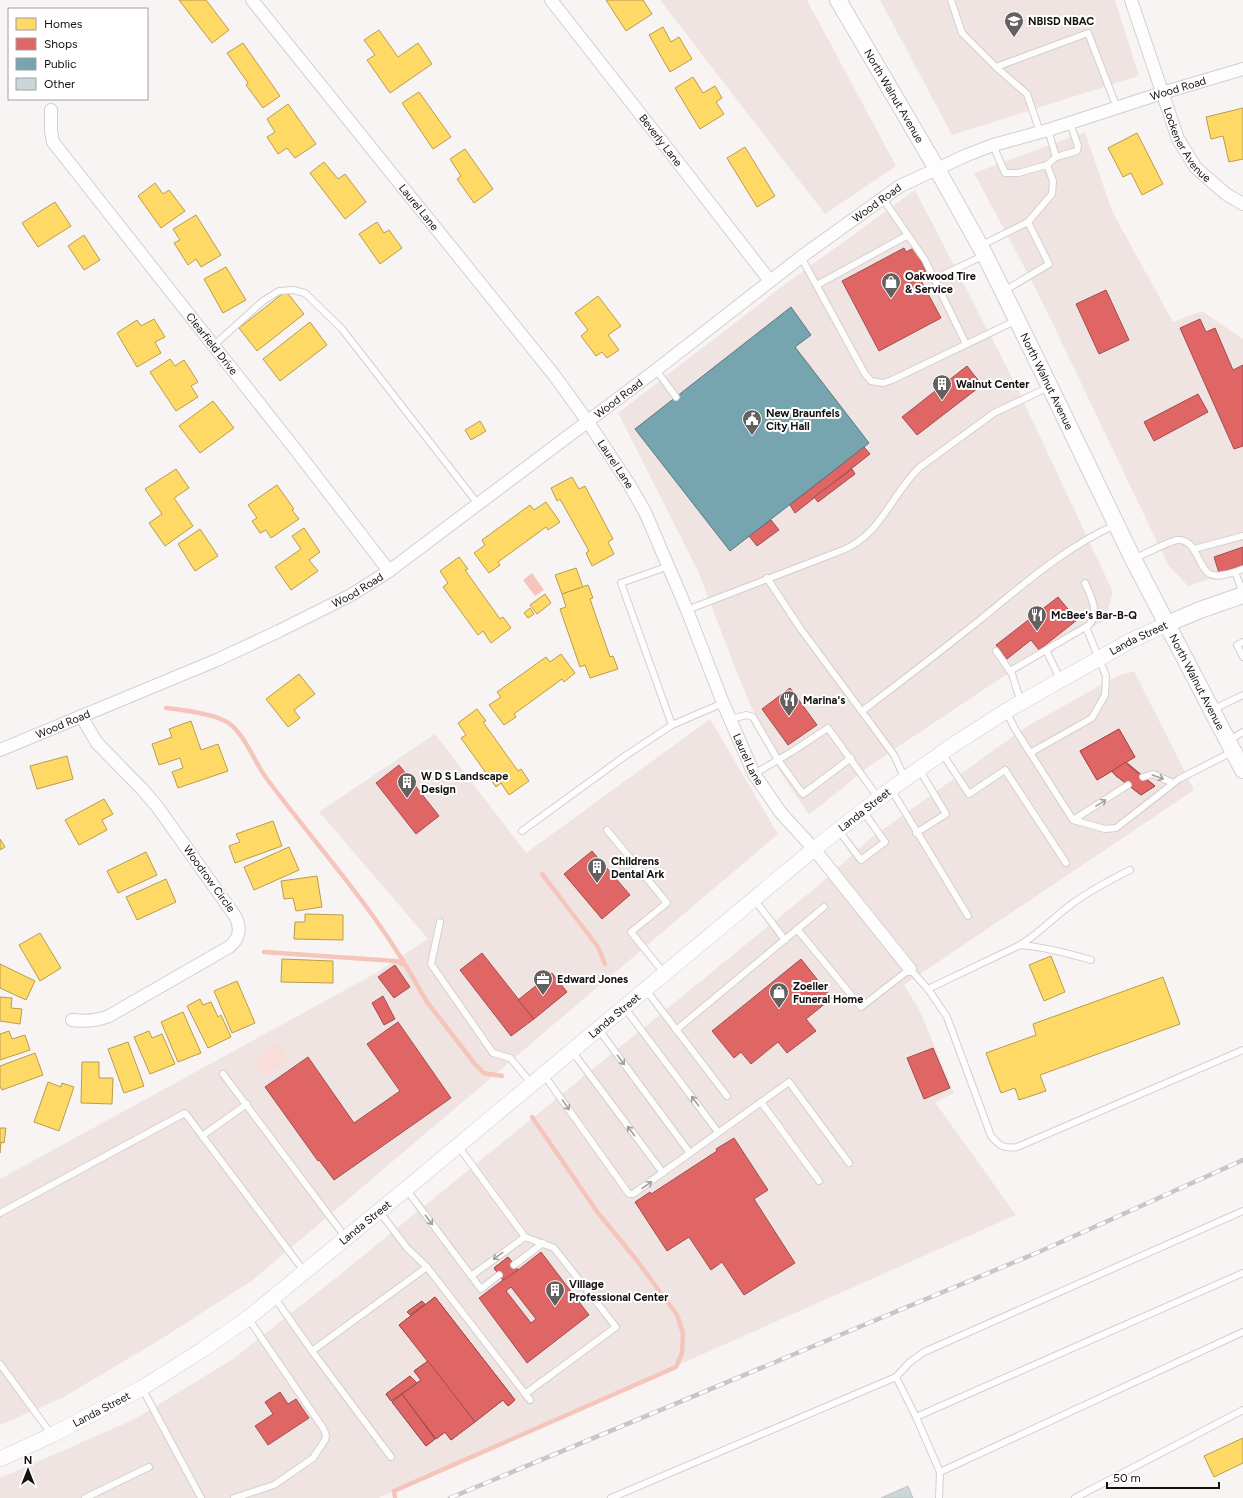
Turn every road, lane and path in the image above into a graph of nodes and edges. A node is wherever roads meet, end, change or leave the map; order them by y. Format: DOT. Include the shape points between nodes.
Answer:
graph roads {
  1 [pos="252,0"];
  2 [pos="551,0"];
  3 [pos="838,0"];
  4 [pos="951,0"];
  5 [pos="1130,0"];
  6 [pos="996,67"];
  7 [pos="1243,69"];
  8 [pos="1162,93"];
  9 [pos="1117,108"];
  10 [pos="51,110"];
  11 [pos="1070,123"];
  12 [pos="1044,131"];
  13 [pos="994,145"];
  14 [pos="1056,157"];
  15 [pos="1047,165"];
  16 [pos="937,169"];
  17 [pos="883,199"];
  18 [pos="1243,204"];
  19 [pos="1028,222"];
  20 [pos="908,235"];
  21 [pos="982,251"];
  22 [pos="802,257"];
  23 [pos="934,279"];
  24 [pos="770,281"];
  25 [pos="818,285"];
  26 [pos="1003,292"];
  27 [pos="1017,320"];
  28 [pos="966,344"];
  29 [pos="213,346"];
  30 [pos="656,370"];
  31 [pos="1050,387"];
  32 [pos="676,397"];
  33 [pos="588,422"];
  34 [pos="478,504"];
  35 [pos="1116,525"];
  36 [pos="1243,536"];
  37 [pos="1194,549"];
  38 [pos="1133,559"];
  39 [pos="669,566"];
  40 [pos="1243,569"];
  41 [pos="389,572"];
  42 [pos="1235,572"];
  43 [pos="767,578"];
  44 [pos="1086,583"];
  45 [pos="1243,594"];
  46 [pos="687,610"];
  47 [pos="1167,624"];
  48 [pos="1086,627"];
  49 [pos="1243,642"];
  50 [pos="1046,650"];
  51 [pos="996,651"];
  52 [pos="1243,657"];
  53 [pos="1099,658"];
  54 [pos="1010,671"];
  55 [pos="1061,680"];
  56 [pos="1243,695"];
  57 [pos="723,703"];
  58 [pos="1021,703"];
  59 [pos="862,710"];
  60 [pos="1212,710"];
  61 [pos="1006,711"];
  62 [pos="81,716"];
  63 [pos="731,719"];
  64 [pos="672,725"];
  65 [pos="1243,732"];
  66 [pos="1230,746"];
  67 [pos="0,750"];
  68 [pos="942,753"];
  69 [pos="1030,753"];
  70 [pos="850,758"];
  71 [pos="778,760"];
  72 [pos="919,769"];
  73 [pos="1243,770"];
  74 [pos="754,774"];
  75 [pos="1143,777"];
  76 [pos="905,780"];
  77 [pos="1173,783"];
  78 [pos="1128,786"];
  79 [pos="891,789"];
  80 [pos="879,799"];
  81 [pos="864,811"];
  82 [pos="1073,820"];
  83 [pos="607,830"];
  84 [pos="839,831"];
  85 [pos="522,832"];
  86 [pos="916,833"];
  87 [pos="814,849"];
  88 [pos="1066,863"];
  89 [pos="1130,870"];
  90 [pos="754,899"];
  91 [pos="824,907"];
  92 [pos="968,916"];
  93 [pos="440,922"];
  94 [pos="797,929"];
  95 [pos="785,940"];
  96 [pos="1020,945"];
  97 [pos="1091,960"];
  98 [pos="910,970"];
  99 [pos="664,973"];
  100 [pos="928,988"];
  101 [pos="645,989"];
  102 [pos="624,1007"];
  103 [pos="72,1020"];
  104 [pos="598,1028"];
  105 [pos="676,1030"];
  106 [pos="572,1050"];
  107 [pos="1243,1050"];
  108 [pos="543,1073"];
  109 [pos="223,1074"];
  110 [pos="532,1084"];
  111 [pos="727,1096"];
  112 [pos="761,1102"];
  113 [pos="247,1104"];
  114 [pos="718,1132"];
  115 [pos="202,1136"];
  116 [pos="458,1146"];
  117 [pos="690,1152"];
  118 [pos="849,1163"];
  119 [pos="663,1173"];
  120 [pos="819,1181"];
  121 [pos="406,1189"];
  122 [pos="379,1211"];
  123 [pos="1243,1211"];
  124 [pos="0,1213"];
  125 [pos="525,1237"];
  126 [pos="346,1238"];
  127 [pos="543,1243"];
  128 [pos="514,1265"];
  129 [pos="428,1267"];
  130 [pos="305,1272"];
  131 [pos="1243,1273"];
  132 [pos="499,1275"];
  133 [pos="471,1276"];
  134 [pos="274,1297"];
  135 [pos="248,1318"];
  136 [pos="1243,1332"];
  137 [pos="312,1351"];
  138 [pos="0,1364"];
  139 [pos="896,1377"];
  140 [pos="142,1388"];
  141 [pos="525,1394"];
  142 [pos="530,1400"];
  143 [pos="1243,1410"];
  144 [pos="916,1417"];
  145 [pos="52,1435"];
  146 [pos="391,1457"];
  147 [pos="0,1459"];
  148 [pos="149,1467"];
  149 [pos="940,1472"];
  150 [pos="85,1498"];
  151 [pos="201,1498"];
  152 [pos="234,1498"];
  153 [pos="611,1498"];
  154 [pos="939,1498"];
  155 [pos="1075,1498"];
  1 -- 33 [label="street, Laurel Lane" via="554,375"];
  2 -- 24 [label="street, Beverly Lane"];
  3 -- 16 [label="main road, North Walnut Avenue"];
  4 -- 6 [label="lane" via="962,33"];
  5 -- 8 [label="street, Lockener Avenue"];
  6 -- 9 [label="lane" via="1088,33"];
  6 -- 12 [label="lane" via="1027,94"];
  7 -- 8 [label="street, Wood Road"];
  8 -- 9 [label="street, Wood Road"];
  8 -- 18 [label="street, Lockener Avenue" via="1178,139 1196,168 1226,194"];
  9 -- 11 [label="street, Wood Road"];
  10 -- 29 [label="street, Clearfield Drive" via="53,142"];
  11 -- 12 [label="street, Wood Road"];
  11 -- 14 [label="lane" via="1078,146 1077,151"];
  12 -- 13 [label="street, Wood Road"];
  12 -- 14 [label="lane"];
  13 -- 15 [label="lane" via="1005,173 1018,173"];
  13 -- 16 [label="street, Wood Road"];
  14 -- 15 [label="lane"];
  15 -- 19 [label="lane" via="1054,181 1052,194"];
  16 -- 17 [label="street, Wood Road" via="900,186"];
  16 -- 21 [label="main road, North Walnut Avenue"];
  17 -- 20 [label="lane"];
  17 -- 22 [label="street, Wood Road"];
  19 -- 21 [label="lane"];
  19 -- 26 [label="lane" via="1048,264"];
  20 -- 23 [label="lane"];
  20 -- 25 [label="lane"];
  21 -- 23 [label="lane"];
  21 -- 26 [label="main road, North Walnut Avenue"];
  22 -- 24 [label="street, Wood Road"];
  22 -- 25 [label="lane"];
  23 -- 28 [label="lane"];
  24 -- 30 [label="street, Wood Road"];
  25 -- 28 [label="lane" via="865,374 877,383 888,382"];
  26 -- 27 [label="main road, North Walnut Avenue"];
  27 -- 28 [label="lane"];
  27 -- 31 [label="main road, North Walnut Avenue"];
  29 -- 34 [label="lane" via="263,301 279,291 293,290 305,293 342,329"];
  29 -- 41 [label="street, Clearfield Drive"];
  30 -- 32 [label="lane"];
  30 -- 33 [label="street, Wood Road"];
  31 -- 35 [label="main road, North Walnut Avenue"];
  31 -- 43 [label="lane" via="994,413 920,467 869,534 856,543"];
  33 -- 34 [label="street, Wood Road"];
  33 -- 39 [label="street, Laurel Lane" via="645,512"];
  34 -- 41 [label="street, Wood Road"];
  35 -- 38 [label="main road, North Walnut Avenue"];
  35 -- 59 [label="lane" via="1092,536 1045,566 942,650"];
  36 -- 37 [label="lane"];
  37 -- 38 [label="lane" via="1178,540"];
  37 -- 42 [label="lane" via="1200,563 1210,574 1218,576"];
  38 -- 47 [label="main road, North Walnut Avenue"];
  39 -- 46 [label="street, Laurel Lane"];
  39 -- 64 [label="lane" via="621,583"];
  40 -- 42 [label="lane"];
  41 -- 62 [label="street, Wood Road" via="351,596 217,660"];
  42 -- 45 [label="lane"];
  43 -- 46 [label="lane"];
  43 -- 59 [label="lane" via="800,628"];
  44 -- 48 [label="lane" via="1095,606 1093,620"];
  45 -- 47 [label="main road, Landa Street"];
  46 -- 57 [label="street, Laurel Lane"];
  47 -- 53 [label="street, Landa Street" via="1130,640"];
  47 -- 60 [label="main road, North Walnut Avenue"];
  48 -- 50 [label="lane"];
  48 -- 53 [label="lane"];
  49 -- 52 [label="lane" via="1238,645"];
  50 -- 54 [label="lane"];
  50 -- 55 [label="lane"];
  51 -- 54 [label="lane"];
  53 -- 55 [label="street, Landa Street"];
  53 -- 69 [label="lane" via="1106,676 1105,695 1092,718"];
  54 -- 58 [label="lane"];
  55 -- 58 [label="street, Landa Street"];
  56 -- 60 [label="lane"];
  57 -- 63 [label="street, Laurel Lane"];
  57 -- 64 [label="lane"];
  58 -- 61 [label="street, Landa Street"];
  59 -- 76 [label="lane" via="894,755"];
  60 -- 66 [label="main road, North Walnut Avenue"];
  61 -- 68 [label="street, Landa Street"];
  61 -- 69 [label="lane"];
  62 -- 67 [label="street, Wood Road"];
  62 -- 103 [label="street, Woodrow Circle" via="97,743 156,805 236,916 240,926 234,944 109,1016 91,1021"];
  63 -- 71 [label="lane" via="746,715 753,717"];
  63 -- 74 [label="street, Laurel Lane"];
  64 -- 85 [label="lane" via="625,756"];
  65 -- 66 [label="lane"];
  66 -- 73 [label="main road, North Walnut Avenue"];
  66 -- 77 [label="lane"];
  68 -- 72 [label="street, Landa Street"];
  68 -- 88 [label="lane" via="969,794 1005,770"];
  69 -- 82 [label="lane"];
  70 -- 71 [label="lane" via="828,728"];
  70 -- 71 [label="lane" via="803,794"];
  70 -- 80 [label="lane"];
  71 -- 74 [label="lane"];
  72 -- 76 [label="street, Landa Street"];
  72 -- 86 [label="lane" via="946,814"];
  74 -- 87 [label="street, Laurel Lane" via="780,813"];
  75 -- 77 [label="lane, one-way" via="1154,774"];
  76 -- 79 [label="street, Landa Street"];
  77 -- 82 [label="lane" via="1116,828 1105,829"];
  82 -- 78 [label="lane, one-way"];
  79 -- 80 [label="street, Landa Street"];
  79 -- 86 [label="lane"];
  80 -- 81 [label="street, Landa Street"];
  81 -- 84 [label="street, Landa Street"];
  81 -- 84 [label="lane" via="885,842 861,860"];
  83 -- 99 [label="lane" via="667,903 631,932"];
  84 -- 87 [label="street, Landa Street"];
  86 -- 92 [label="lane"];
  87 -- 90 [label="street, Landa Street"];
  87 -- 98 [label="street, Laurel Lane"];
  89 -- 96 [label="lane" via="1074,902 1033,938"];
  90 -- 95 [label="lane"];
  90 -- 99 [label="street, Landa Street"];
  91 -- 94 [label="lane"];
  93 -- 110 [label="lane" via="431,964 493,1053 510,1058"];
  94 -- 95 [label="lane"];
  94 -- 98 [label="lane" via="861,1007"];
  95 -- 105 [label="lane"];
  96 -- 97 [label="lane" via="1056,949"];
  96 -- 100 [label="lane"];
  98 -- 100 [label="lane"];
  99 -- 101 [label="street, Landa Street"];
  100 -- 107 [label="lane" via="948,1017 991,1136 999,1145 1008,1148 1017,1147"];
  101 -- 102 [label="street, Landa Street"];
  101 -- 105 [label="lane"];
  102 -- 104 [label="street, Landa Street"];
  114 -- 102 [label="lane, one-way"];
  104 -- 106 [label="street, Landa Street"];
  104 -- 117 [label="lane, one-way"];
  105 -- 111 [label="lane"];
  106 -- 108 [label="street, Landa Street"];
  119 -- 106 [label="lane, one-way"];
  108 -- 110 [label="street, Landa Street"];
  108 -- 119 [label="lane, one-way" via="629,1194 634,1194"];
  109 -- 113 [label="lane"];
  110 -- 116 [label="street, Landa Street"];
  112 -- 114 [label="lane"];
  112 -- 118 [label="lane" via="789,1082"];
  112 -- 120 [label="lane"];
  113 -- 115 [label="lane"];
  113 -- 126 [label="lane"];
  114 -- 117 [label="lane"];
  115 -- 124 [label="lane" via="184,1113"];
  115 -- 130 [label="lane"];
  116 -- 121 [label="street, Landa Street"];
  116 -- 125 [label="lane"];
  117 -- 119 [label="lane"];
  121 -- 122 [label="street, Landa Street"];
  121 -- 133 [label="lane, one-way"];
  122 -- 126 [label="street, Landa Street"];
  122 -- 129 [label="lane" via="407,1248"];
  123 -- 139 [label="lane" via="924,1352"];
  125 -- 127 [label="lane"];
  125 -- 133 [label="lane, one-way"];
  126 -- 130 [label="street, Landa Street"];
  127 -- 128 [label="lane"];
  127 -- 141 [label="lane" via="554,1248 616,1327"];
  129 -- 137 [label="lane"];
  129 -- 141 [label="lane"];
  130 -- 134 [label="street, Landa Street"];
  131 -- 144 [label="lane"];
  132 -- 133 [label="lane" via="481,1289"];
  134 -- 135 [label="street, Landa Street"];
  134 -- 137 [label="lane"];
  135 -- 140 [label="street, Landa Street"];
  135 -- 152 [label="lane" via="326,1435 313,1458 274,1485"];
  136 -- 149 [label="lane"];
  137 -- 146 [label="lane"];
  138 -- 145 [label="lane"];
  139 -- 144 [label="lane"];
  139 -- 153 [label="lane"];
  140 -- 145 [label="street, Landa Street"];
  140 -- 151 [label="lane"];
  141 -- 142 [label="lane"];
  143 -- 155 [label="lane"];
  144 -- 149 [label="lane"];
  145 -- 147 [label="street, Landa Street"];
  148 -- 150 [label="lane"];
  149 -- 154 [label="lane"];
}
